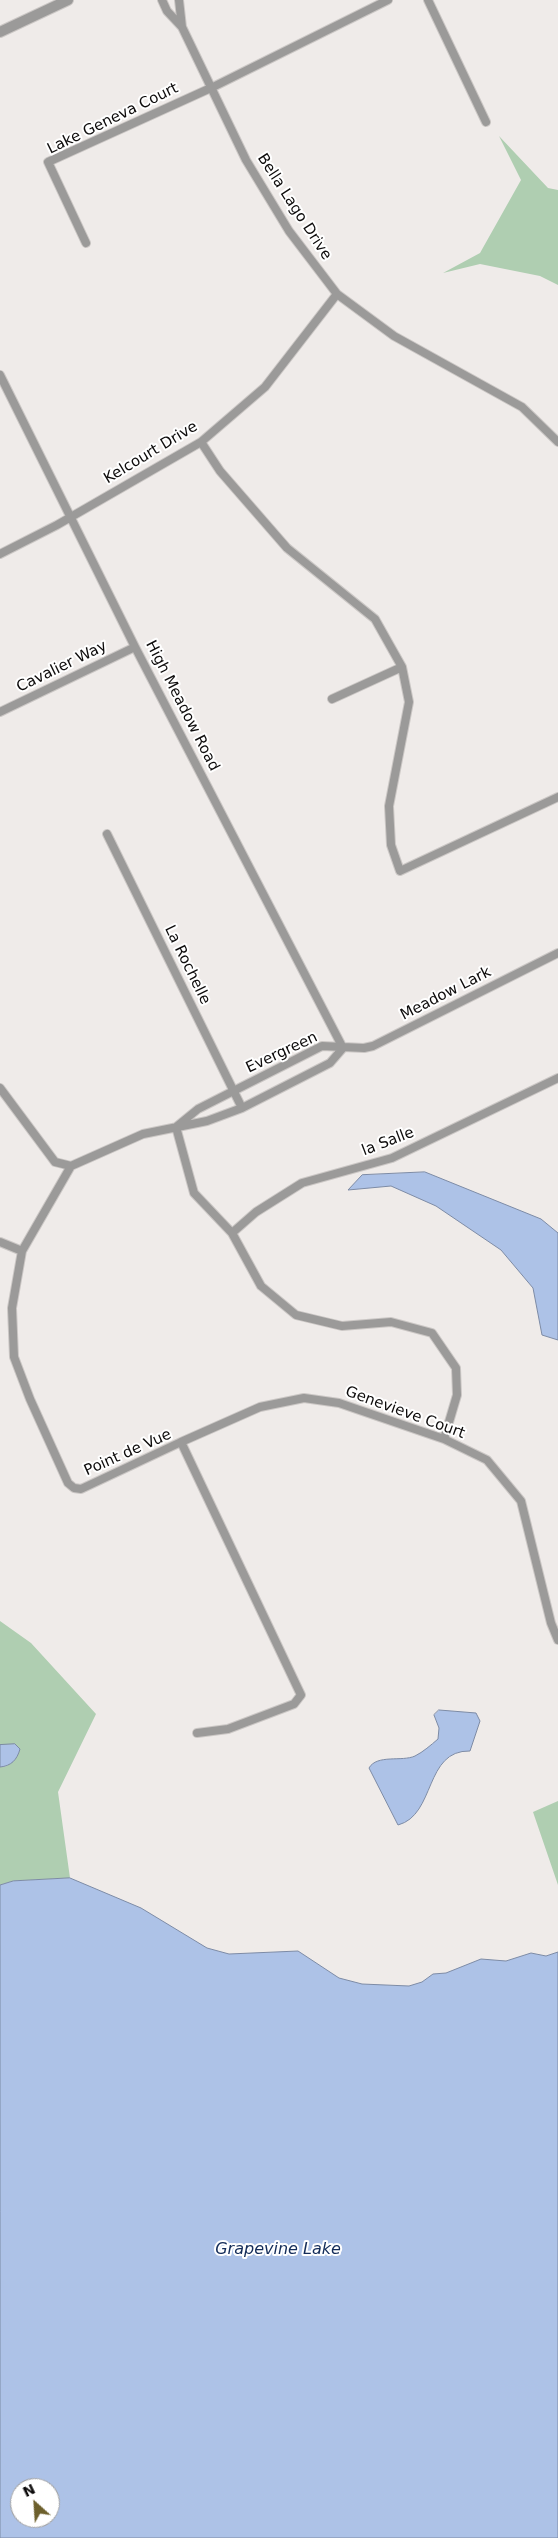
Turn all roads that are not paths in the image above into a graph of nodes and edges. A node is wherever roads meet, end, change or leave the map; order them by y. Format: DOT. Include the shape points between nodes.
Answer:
graph roads {
  1 [pos="68,0"];
  2 [pos="162,0"];
  3 [pos="179,0"];
  4 [pos="388,0"];
  5 [pos="428,0"];
  6 [pos="182,27"];
  7 [pos="0,32"];
  8 [pos="213,87"];
  9 [pos="486,122"];
  10 [pos="86,242"];
  11 [pos="336,294"];
  12 [pos="0,375"];
  13 [pos="201,442"];
  14 [pos="558,442"];
  15 [pos="70,515"];
  16 [pos="0,554"];
  17 [pos="135,647"];
  18 [pos="402,667"];
  19 [pos="332,699"];
  20 [pos="0,712"];
  21 [pos="558,797"];
  22 [pos="107,834"];
  23 [pos="558,953"];
  24 [pos="343,1048"];
  25 [pos="558,1078"];
  26 [pos="0,1088"];
  27 [pos="234,1090"];
  28 [pos="242,1108"];
  29 [pos="176,1127"];
  30 [pos="71,1166"];
  31 [pos="232,1233"];
  32 [pos="0,1242"];
  33 [pos="22,1251"];
  34 [pos="444,1439"];
  35 [pos="181,1442"];
  36 [pos="558,1640"];
  37 [pos="197,1733"];
  1 -- 7 [label="street"];
  2 -- 6 [label="street, Bella Lago Drive" via="167,11"];
  3 -- 6 [label="street, Bella Lago Drive"];
  4 -- 8 [label="street"];
  5 -- 9 [label="street"];
  6 -- 8 [label="street, Bella Lago Drive"];
  8 -- 10 [label="street, Lake Geneva Court" via="48,162"];
  8 -- 11 [label="street, Bella Lago Drive" via="246,160 289,231"];
  11 -- 13 [label="street, Kelcourt Drive" via="265,387"];
  11 -- 14 [label="street, Bella Lago Drive" via="394,336 522,407"];
  12 -- 15 [label="street, High Meadow Road"];
  13 -- 15 [label="street, Kelcourt Drive"];
  13 -- 18 [label="street" via="220,471 287,548 375,619"];
  15 -- 16 [label="street, Kelcourt Drive"];
  15 -- 17 [label="street, High Meadow Road"];
  17 -- 20 [label="street, Cavalier Way"];
  17 -- 24 [label="street, High Meadow Road"];
  18 -- 19 [label="street"];
  18 -- 21 [label="street" via="409,702 389,806 391,845 400,871"];
  22 -- 27 [label="street, La Rochelle"];
  23 -- 24 [label="street, Meadow Lark" via="373,1046"];
  24 -- 27 [label="street, Evergreen" via="322,1046"];
  24 -- 28 [label="street, Evergreen" via="330,1063"];
  25 -- 31 [label="street, la Salle" via="392,1158 302,1183 256,1212"];
  26 -- 30 [label="street" via="55,1162"];
  27 -- 28 [label="street, La Rochelle"];
  27 -- 29 [label="street, Evergreen" via="198,1109"];
  28 -- 29 [label="street, Evergreen" via="208,1121"];
  29 -- 30 [label="street, Evergreen" via="143,1134"];
  29 -- 31 [label="street" via="194,1193"];
  30 -- 33 [label="street, Point de Vue"];
  31 -- 34 [label="street" via="261,1286 296,1315 342,1326 391,1322 432,1333 456,1368 457,1395"];
  32 -- 33 [label="street"];
  33 -- 35 [label="street, Point de Vue" via="12,1296 14,1357 68,1483 81,1489"];
  34 -- 35 [label="street, Genevieve Court" via="339,1403 304,1398 260,1407"];
  34 -- 36 [label="street, Genevieve Court" via="487,1460 521,1501"];
  35 -- 37 [label="street, Point de Vue" via="301,1695 294,1704 228,1729"];
}
